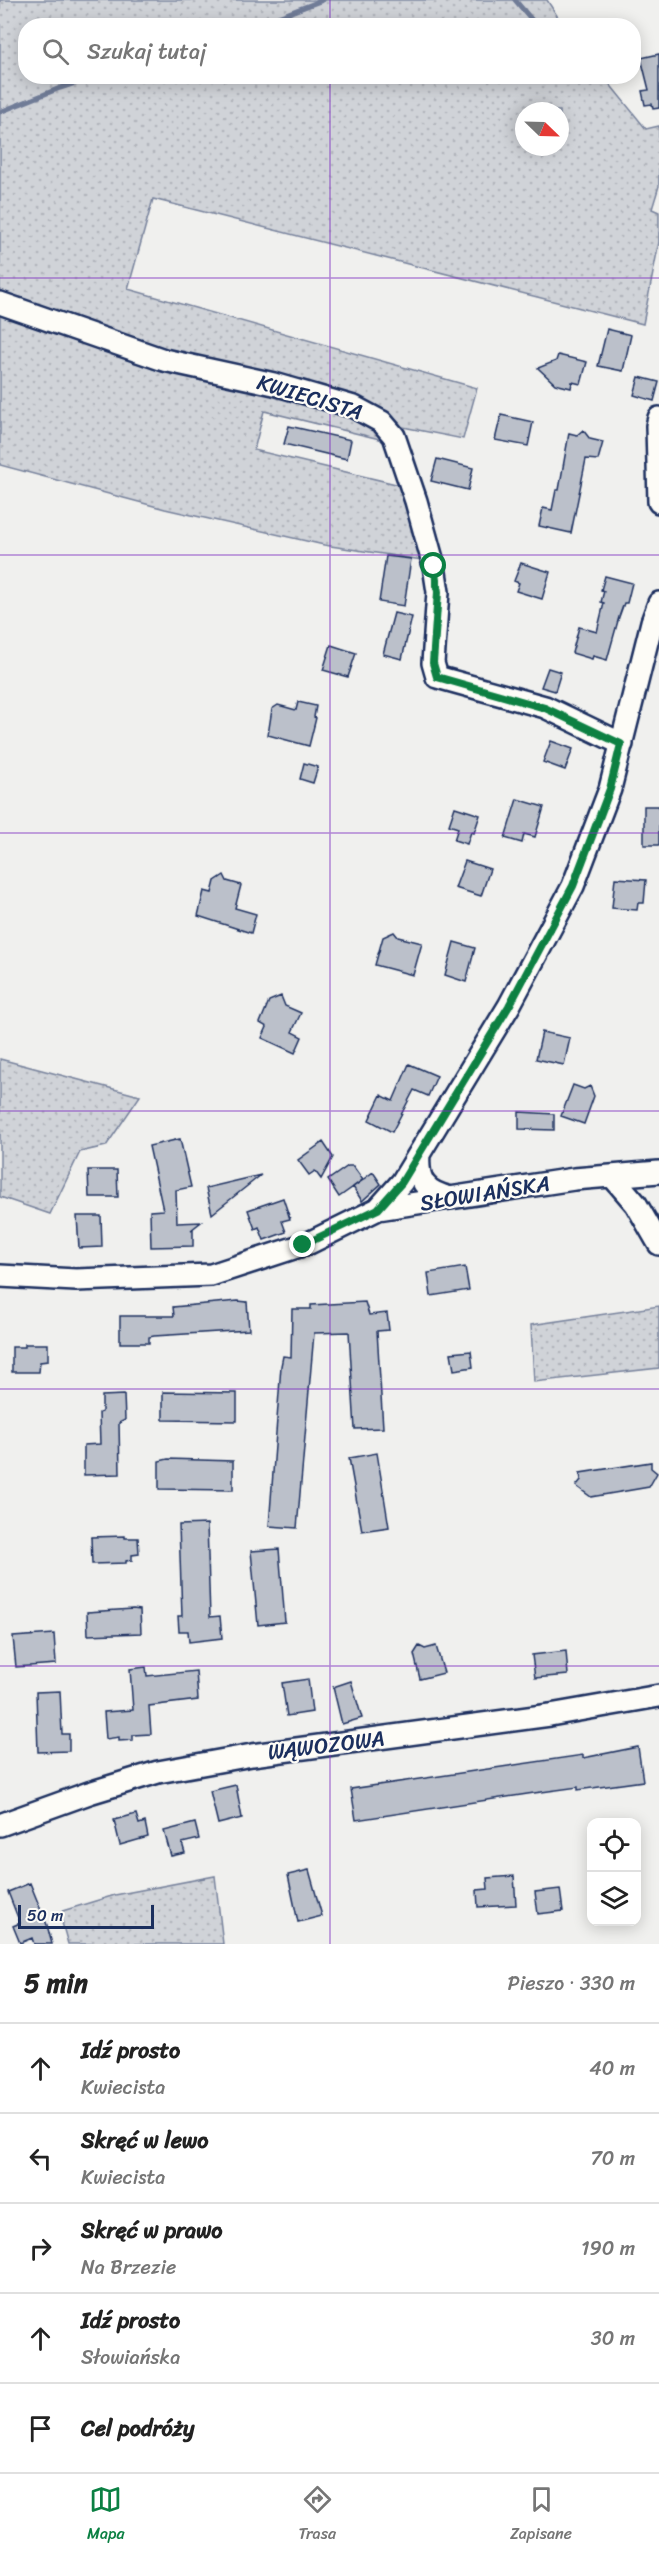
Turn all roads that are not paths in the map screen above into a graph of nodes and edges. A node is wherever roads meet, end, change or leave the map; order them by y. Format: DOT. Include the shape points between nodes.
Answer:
graph roads {
  1 [pos="0,303"];
  2 [pos="659,418"];
  3 [pos="659,502"];
  4 [pos="657,602"];
  5 [pos="621,744"];
  6 [pos="419,1154"];
  7 [pos="659,1172"];
  8 [pos="612,1176"];
  9 [pos="453,1198"];
  10 [pos="378,1209"];
  11 [pos="659,1244"];
  12 [pos="0,1276"];
  13 [pos="659,1696"];
  14 [pos="0,1825"];
  1 -- 5 [label="street, KWIECISTA" via="164,360 274,384 354,407 382,422 394,436 434,566 438,592 433,663 437,677 545,708"];
  2 -- 3 [label="street"];
  4 -- 5 [label="street"];
  5 -- 6 [label="street" via="610,789 573,886 509,1006"];
  6 -- 9 [label="street" via="418,1173 426,1186 437,1195"];
  6 -- 10 [label="street" via="402,1182"];
  7 -- 8 [label="street, SŁOWIAŃSKA"];
  8 -- 9 [label="street, SŁOWIAŃSKA"];
  8 -- 11 [label="street" via="636,1204"];
  9 -- 10 [label="street, SŁOWIAŃSKA"];
  10 -- 12 [label="street, SŁOWIAŃSKA" via="309,1243 211,1275 76,1280"];
  13 -- 14 [label="street, WĄWOZOWA" via="158,1772"];
}
